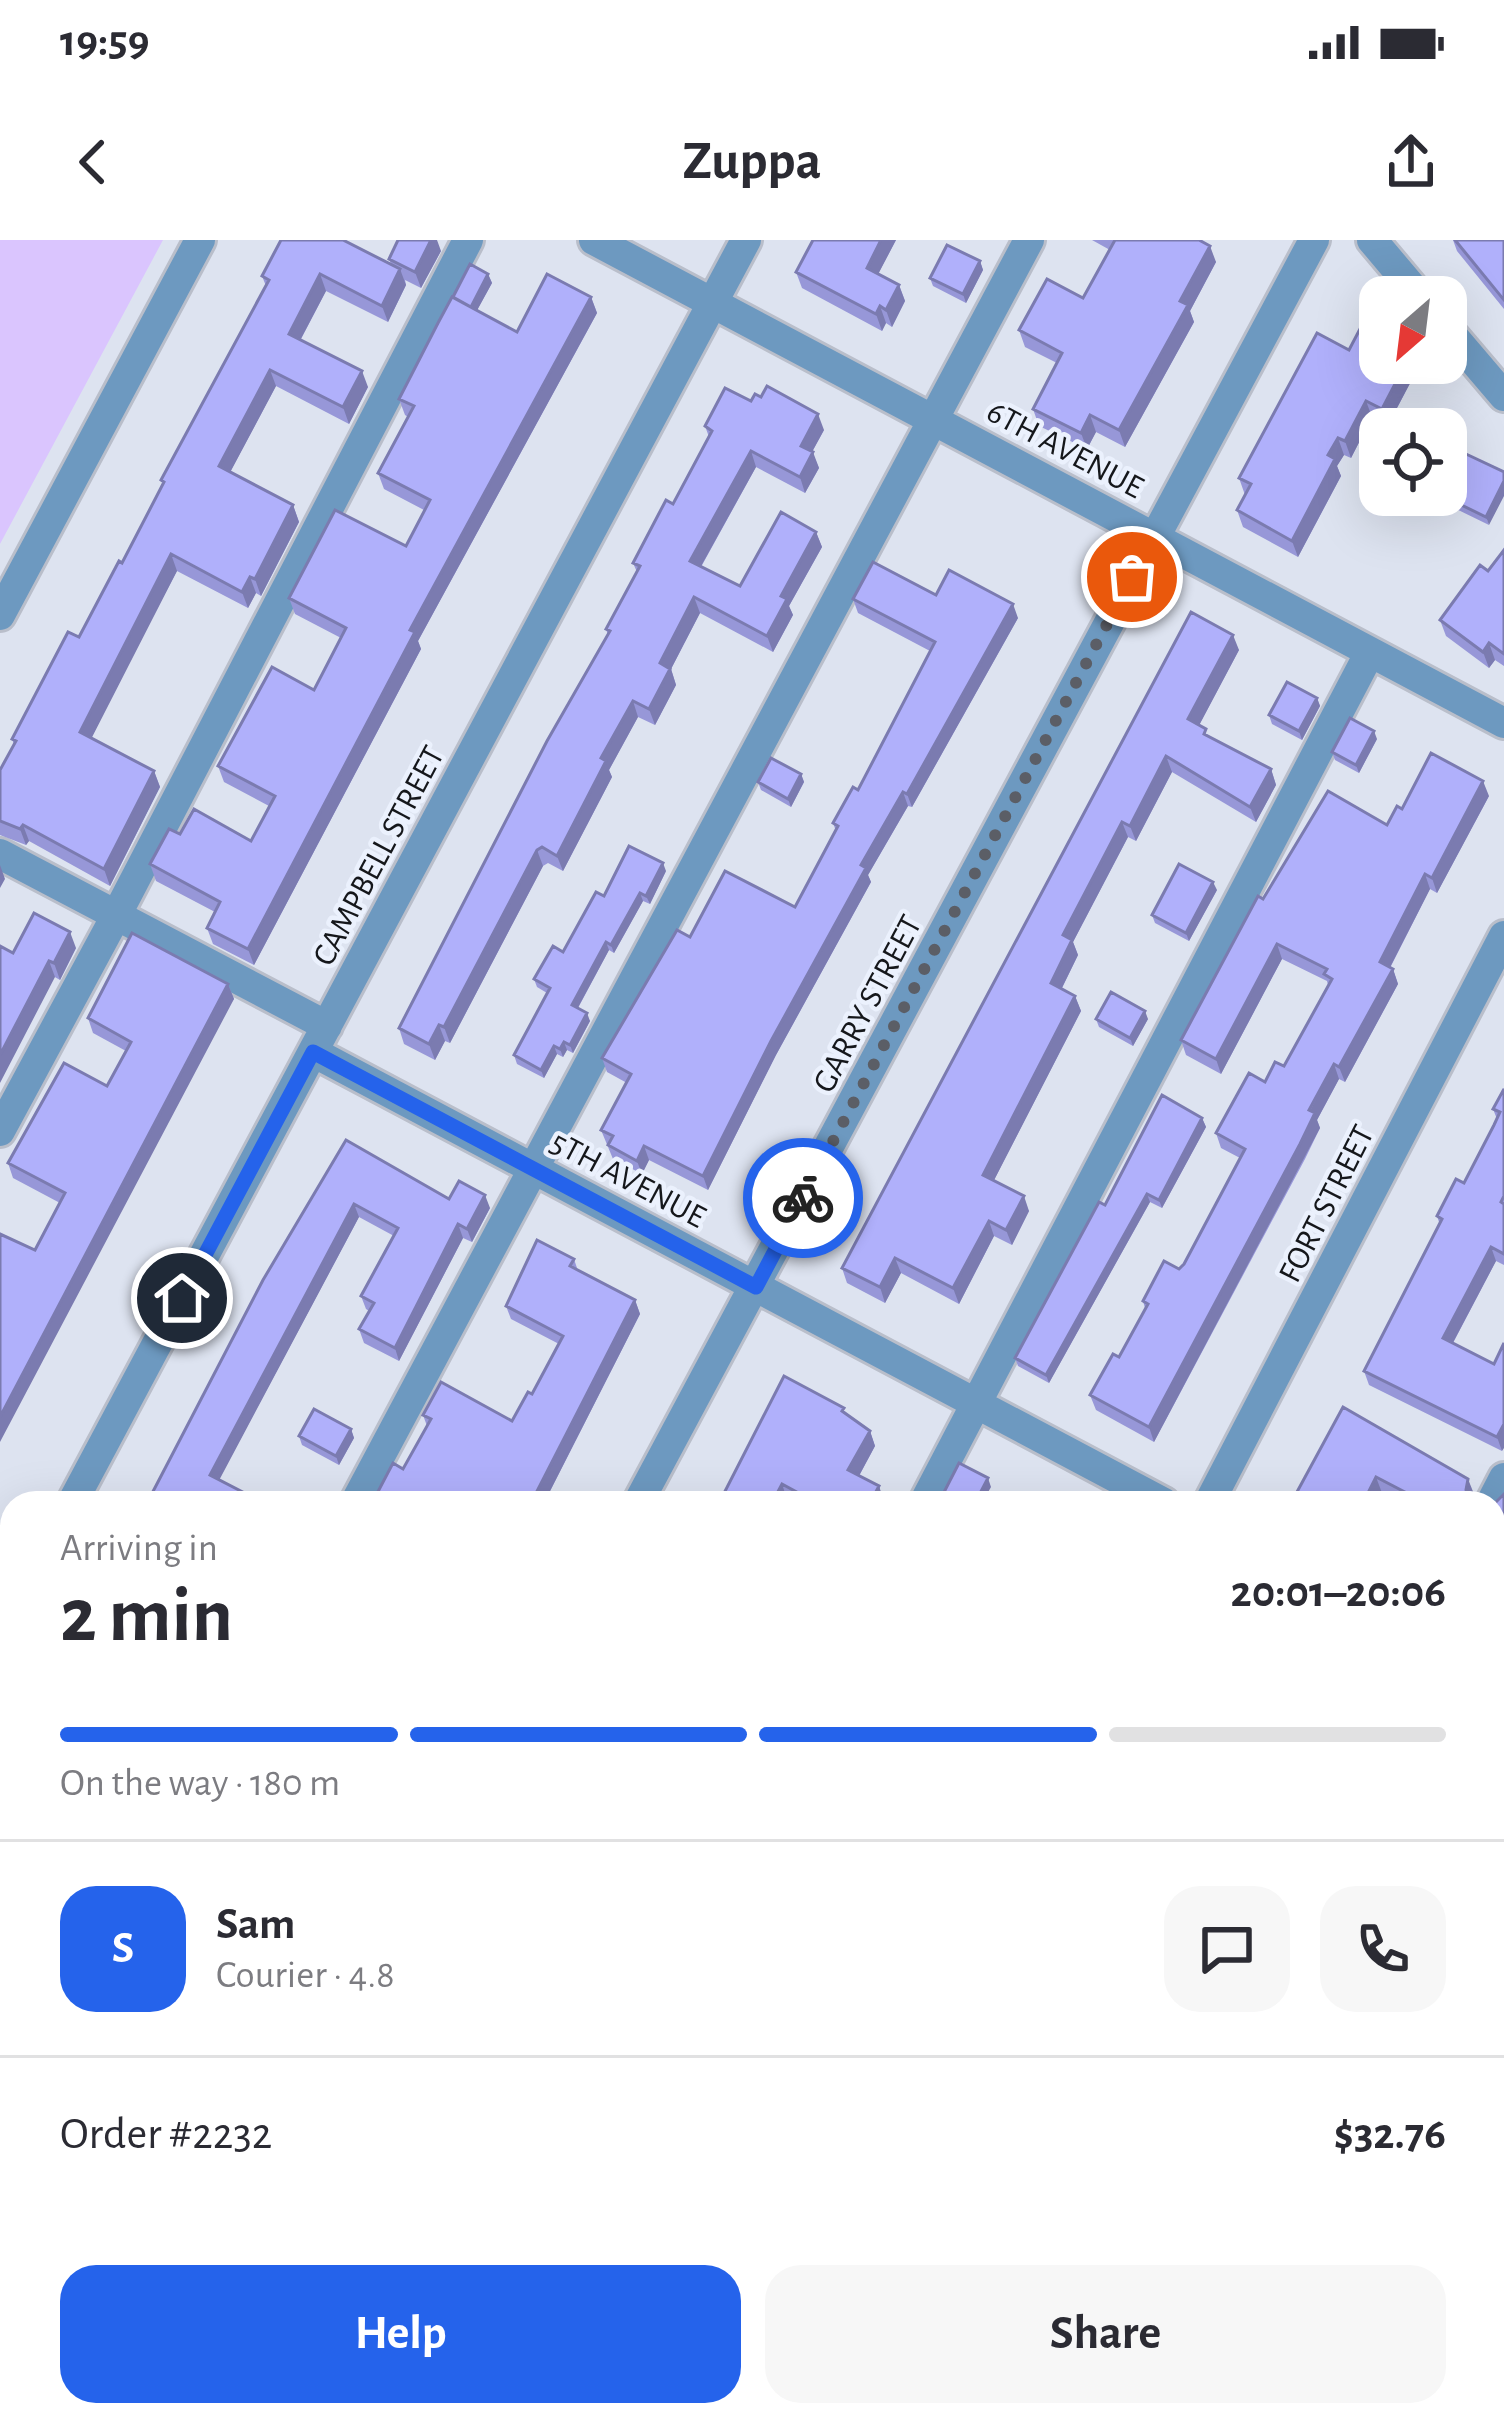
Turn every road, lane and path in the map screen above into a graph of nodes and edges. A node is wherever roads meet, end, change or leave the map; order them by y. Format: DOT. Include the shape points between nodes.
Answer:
graph roads {
  1 [pos="200,240"];
  2 [pos="468,240"];
  3 [pos="594,240"];
  4 [pos="746,240"];
  5 [pos="1029,240"];
  6 [pos="1314,240"];
  7 [pos="1372,240"];
  8 [pos="1402,276"];
  9 [pos="713,302"];
  10 [pos="1467,353"];
  11 [pos="1504,396"];
  12 [pos="933,418"];
  13 [pos="1154,536"];
  14 [pos="0,615"];
  15 [pos="1370,652"];
  16 [pos="1504,723"];
  17 [pos="0,854"];
  18 [pos="117,914"];
  19 [pos="1504,936"];
  20 [pos="320,1039"];
  21 [pos="0,1131"];
  22 [pos="532,1166"];
  23 [pos="756,1287"];
  24 [pos="978,1404"];
  25 [pos="78,1491"];
  26 [pos="361,1491"];
  27 [pos="645,1491"];
  28 [pos="931,1491"];
  29 [pos="1141,1491"];
  30 [pos="1215,1491"];
  1 -- 14 [label="street"];
  2 -- 18 [label="street"];
  3 -- 9 [label="street, 6TH AVENUE"];
  4 -- 9 [label="street, CAMPBELL STREET"];
  5 -- 12 [label="street"];
  6 -- 13 [label="street, GARRY STREET"];
  7 -- 8 [label="street"];
  9 -- 12 [label="street, 6TH AVENUE"];
  9 -- 20 [label="street, CAMPBELL STREET"];
  10 -- 11 [label="street"];
  12 -- 13 [label="street, 6TH AVENUE"];
  12 -- 22 [label="street"];
  13 -- 15 [label="street, 6TH AVENUE"];
  13 -- 23 [label="street, GARRY STREET"];
  15 -- 16 [label="street, 6TH AVENUE"];
  15 -- 24 [label="street"];
  17 -- 18 [label="street, 5TH AVENUE"];
  18 -- 20 [label="street, 5TH AVENUE"];
  18 -- 21 [label="street"];
  19 -- 30 [label="street, FORT STREET"];
  20 -- 22 [label="street, 5TH AVENUE"];
  20 -- 25 [label="street, CAMPBELL STREET"];
  22 -- 23 [label="street, 5TH AVENUE"];
  22 -- 26 [label="street"];
  23 -- 24 [label="street, 5TH AVENUE"];
  23 -- 27 [label="street, GARRY STREET"];
  24 -- 28 [label="street"];
  24 -- 29 [label="street, 5TH AVENUE"];
}
